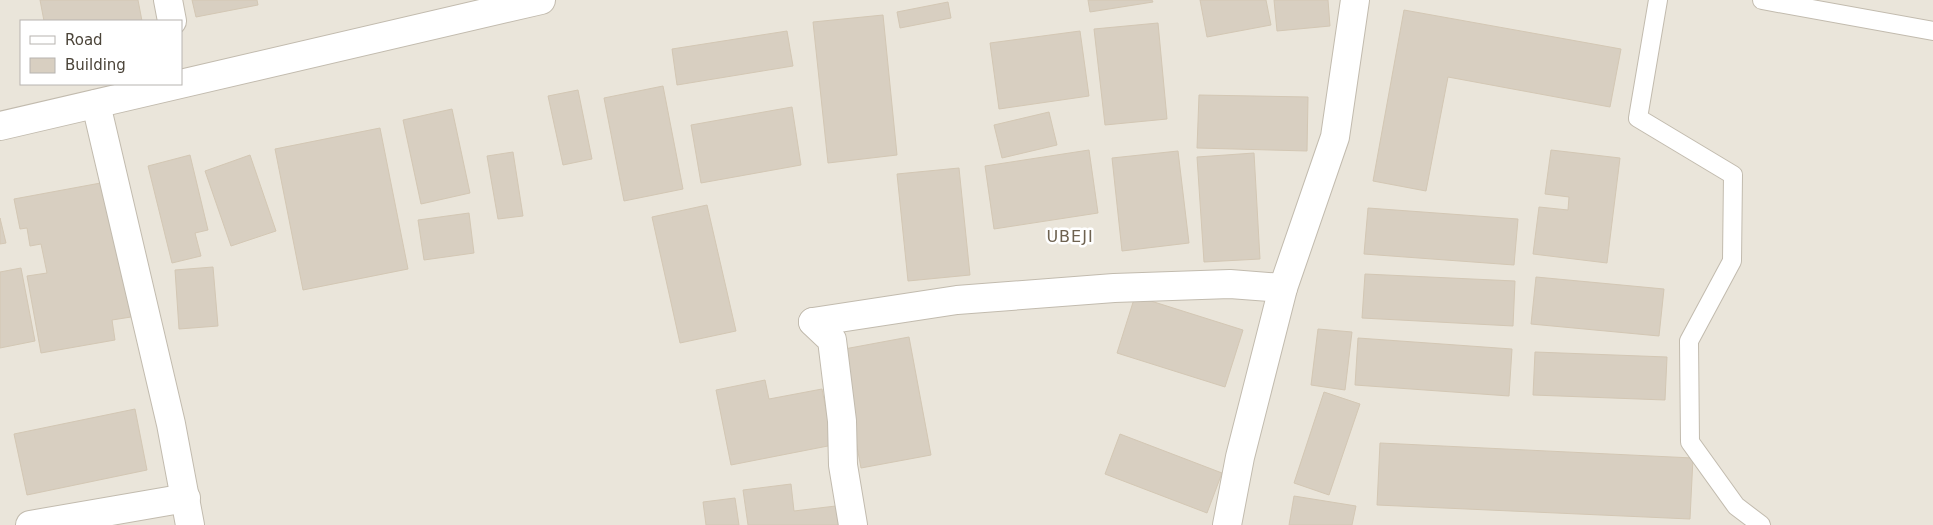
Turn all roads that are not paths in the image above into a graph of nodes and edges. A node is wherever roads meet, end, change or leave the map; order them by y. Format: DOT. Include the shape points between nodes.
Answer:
graph roads {
  1 [pos="168,0"];
  2 [pos="541,0"];
  3 [pos="1355,0"];
  4 [pos="1658,0"];
  5 [pos="1762,0"];
  6 [pos="172,20"];
  7 [pos="1933,31"];
  8 [pos="182,80"];
  9 [pos="164,85"];
  10 [pos="96,104"];
  11 [pos="0,126"];
  12 [pos="1283,288"];
  13 [pos="186,498"];
  14 [pos="30,525"];
  15 [pos="190,525"];
  16 [pos="852,525"];
  17 [pos="1227,525"];
  18 [pos="1761,525"];
  1 -- 6 [label="street"];
  2 -- 8 [label="street"];
  3 -- 12 [label="street" via="1335,137"];
  4 -- 18 [label="lane" via="1638,118 1733,176 1732,260 1689,341 1690,442 1736,506"];
  5 -- 7 [label="lane"];
  9 -- 10 [label="street"];
  10 -- 11 [label="street"];
  10 -- 13 [label="street"];
  12 -- 16 [label="street" via="1230,284 1114,288 957,300 813,322 832,340"];
  12 -- 17 [label="street" via="1240,457"];
  13 -- 14 [label="street"];
  13 -- 15 [label="street"];
}
